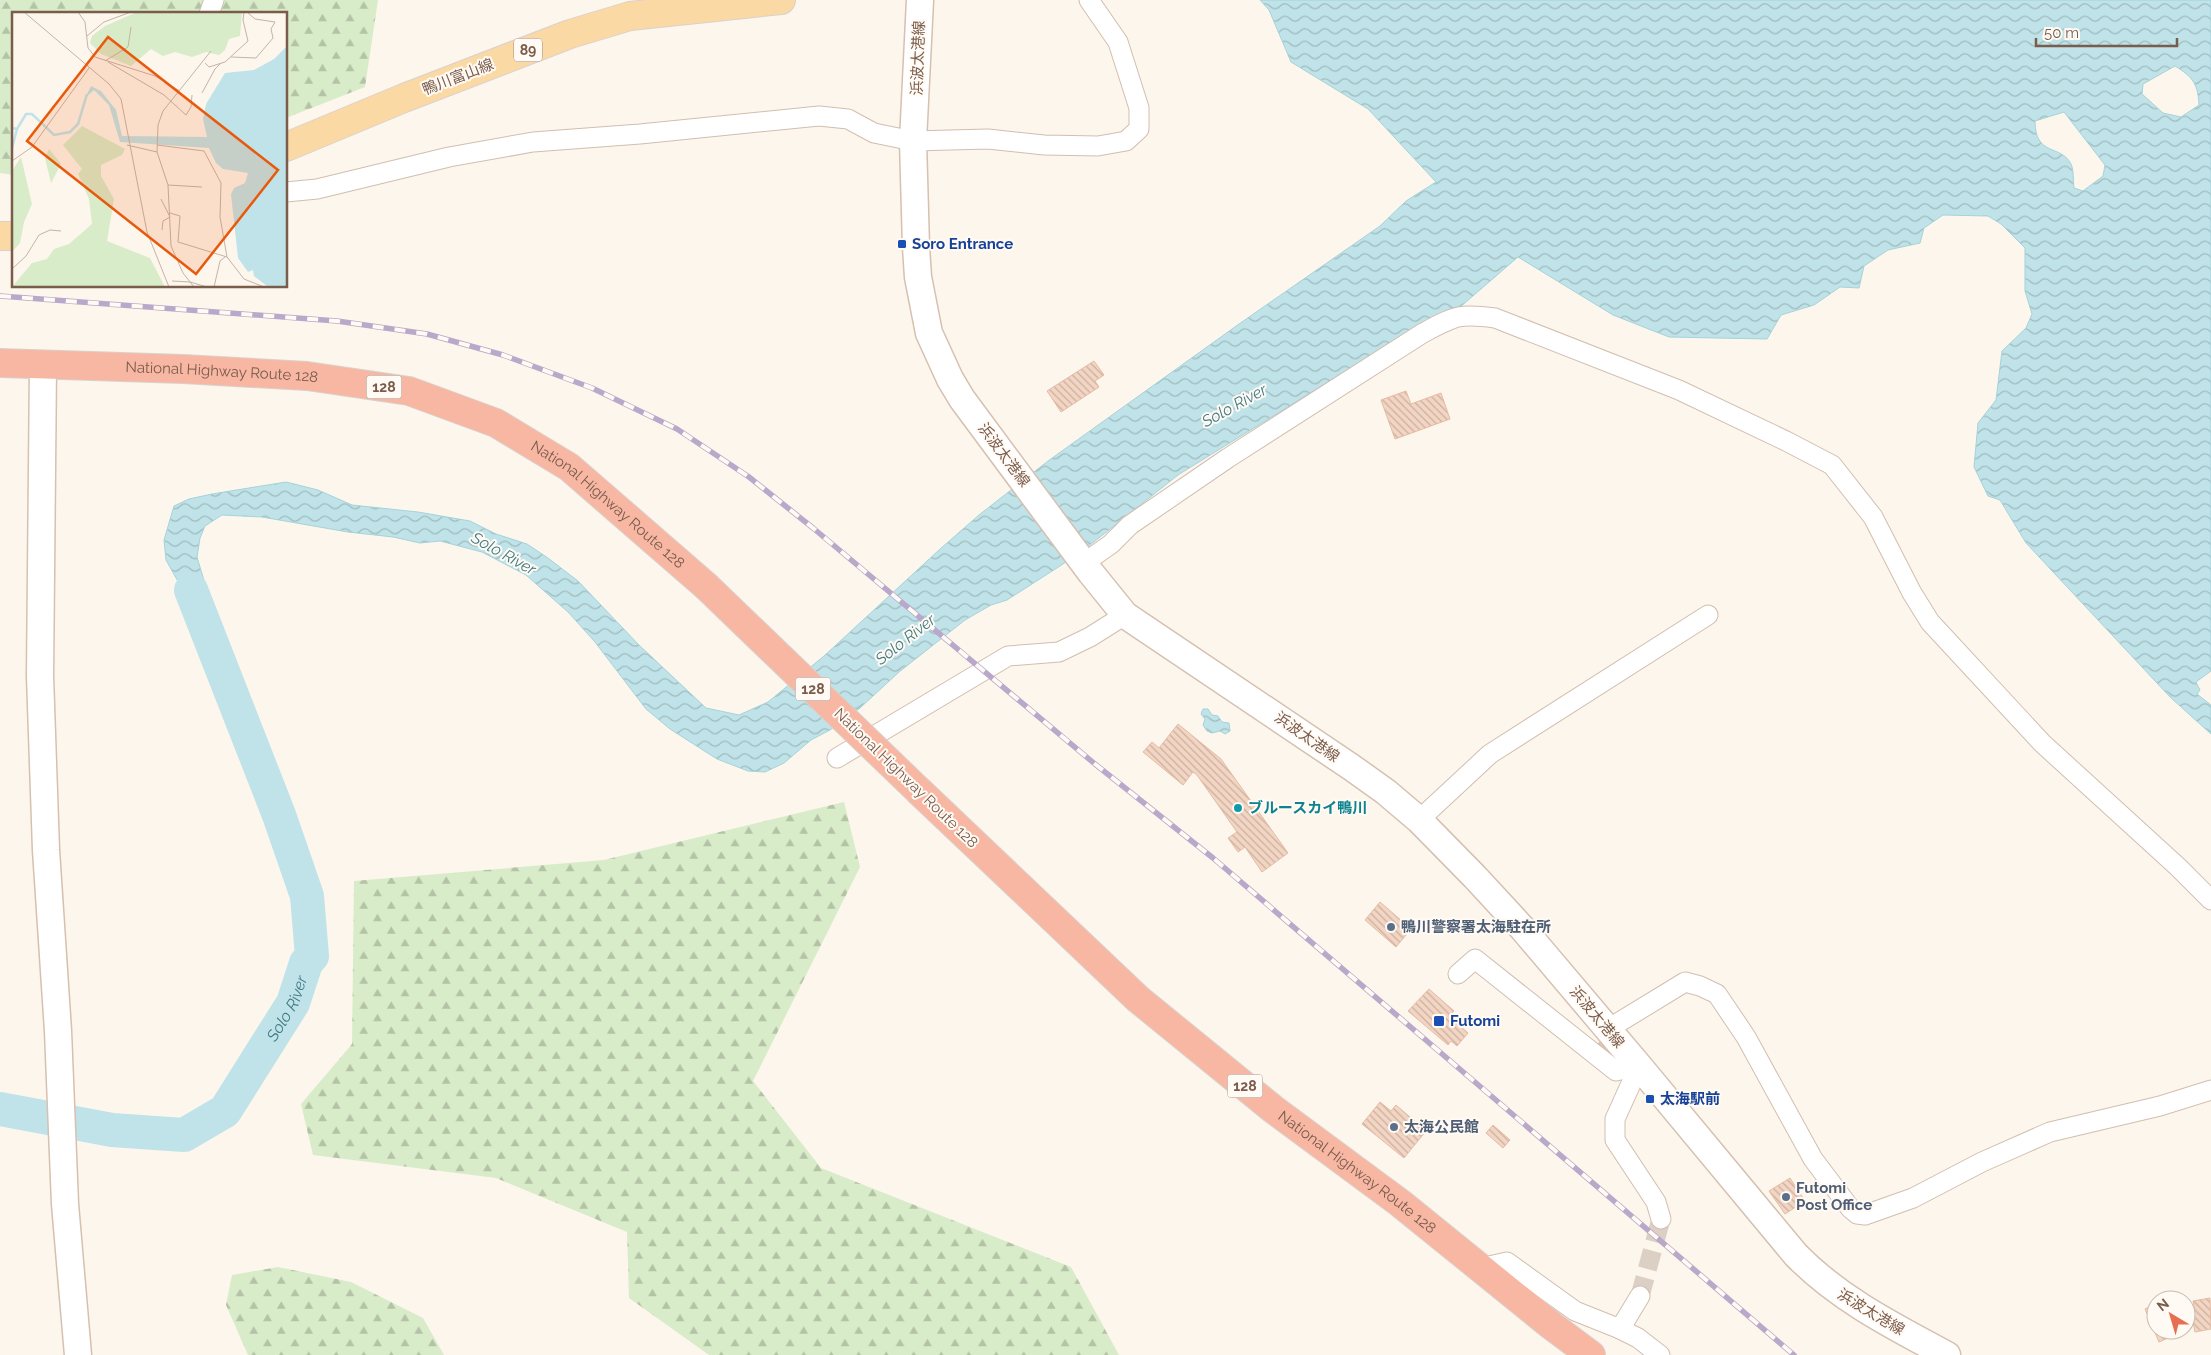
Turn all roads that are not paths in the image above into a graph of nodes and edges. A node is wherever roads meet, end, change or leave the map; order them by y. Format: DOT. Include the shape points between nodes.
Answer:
graph roads {
  1 [pos="214,0"];
  2 [pos="781,0"];
  3 [pos="920,0"];
  4 [pos="1089,0"];
  5 [pos="210,12"];
  6 [pos="913,141"];
  7 [pos="288,146"];
  8 [pos="288,192"];
  9 [pos="0,363"];
  10 [pos="43,366"];
  11 [pos="1081,559"];
  12 [pos="1125,615"];
  13 [pos="1708,615"];
  14 [pos="837,758"];
  15 [pos="1419,820"];
  16 [pos="2211,900"];
  17 [pos="1458,974"];
  18 [pos="1608,1029"];
  19 [pos="1639,1066"];
  20 [pos="2211,1090"];
  21 [pos="1661,1219"];
  22 [pos="1480,1268"];
  23 [pos="1640,1296"];
  24 [pos="1620,1329"];
  25 [pos="78,1355"];
  26 [pos="1591,1355"];
  27 [pos="1660,1355"];
  28 [pos="1947,1355"];
  1 -- 5 [label="street"];
  2 -- 7 [label="main road, 鴨川富山線 / 89" via="630,16 570,34"];
  3 -- 6 [label="main road, 浜波太港線"];
  4 -- 6 [label="street" via="1118,42 1139,108 1139,129 1126,141 1098,146 1044,145 988,138"];
  6 -- 8 [label="street" via="874,133 848,119 819,116 533,142"];
  6 -- 11 [label="main road, 浜波太港線" via="918,278 929,332 938,355 958,392"];
  9 -- 10 [label="highway, National Highway Route 128 / 128"];
  10 -- 22 [label="highway, National Highway Route 128 / 128, bridge" via="307,376 408,391 496,423 569,467 706,586 1138,999 1273,1109"];
  10 -- 25 [label="main road" via="40,676 46,850 58,1031 64,1204"];
  11 -- 12 [label="main road, 浜波太港線"];
  11 -- 16 [label="street" via="1111,544 1130,525 1204,474 1422,332 1450,318 1467,314 1495,318 1679,390 1832,465 1873,518 1930,622 2042,744"];
  12 -- 14 [label="street" via="1059,652 1008,656"];
  12 -- 15 [label="main road, 浜波太港線" via="1343,762"];
  13 -- 15 [label="street" via="1490,754"];
  15 -- 18 [label="main road, 浜波太港線" via="1523,929"];
  17 -- 19 [label="street" via="1475,959 1616,1071"];
  18 -- 19 [label="main road, 浜波太港線"];
  18 -- 20 [label="street" via="1684,982 1717,994 1746,1037 1813,1159 1850,1208 1865,1215 1913,1198 2050,1132 2160,1106"];
  19 -- 21 [label="street" via="1615,1119 1615,1140 1656,1202"];
  19 -- 28 [label="main road, 浜波太港線" via="1778,1236 1814,1274 1849,1300"];
  22 -- 24 [label="street" via="1507,1262 1575,1311"];
  22 -- 26 [label="highway, National Highway Route 128 / 128"];
  23 -- 24 [label="street"];
  24 -- 27 [label="street"];
}
